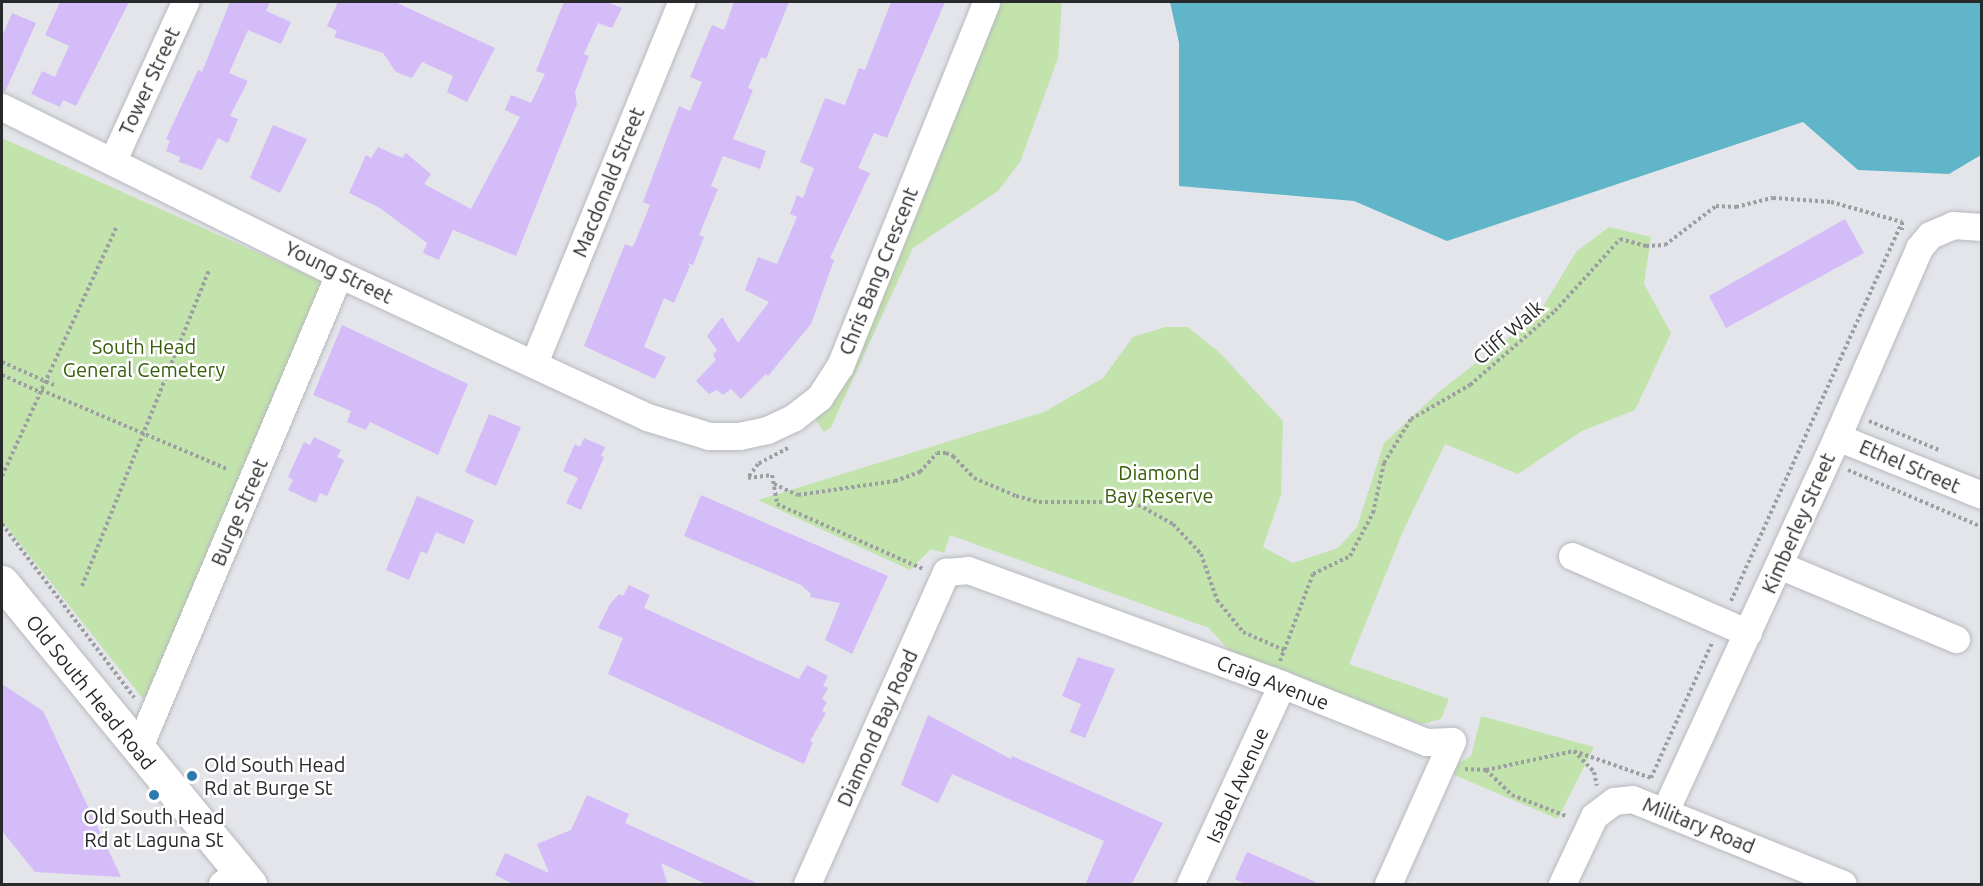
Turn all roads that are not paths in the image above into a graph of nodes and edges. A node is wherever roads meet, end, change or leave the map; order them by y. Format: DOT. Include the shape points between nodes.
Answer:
graph roads {
  1 [pos="185,2"];
  2 [pos="681,2"];
  3 [pos="986,2"];
  4 [pos="2,107"];
  5 [pos="113,160"];
  6 [pos="1982,227"];
  7 [pos="339,274"];
  8 [pos="534,363"];
  9 [pos="680,430"];
  10 [pos="1837,437"];
  11 [pos="1982,495"];
  12 [pos="1572,556"];
  13 [pos="1779,565"];
  14 [pos="946,572"];
  15 [pos="2,582"];
  16 [pos="1748,633"];
  17 [pos="1956,639"];
  18 [pos="1276,682"];
  19 [pos="138,749"];
  20 [pos="1665,811"];
  21 [pos="237,880"];
  22 [pos="807,885"];
  23 [pos="1190,885"];
  24 [pos="1388,885"];
  25 [pos="1562,885"];
  26 [pos="1843,885"];
  1 -- 5 [label="street, Tower Street"];
  2 -- 8 [label="street, Macdonald Street"];
  3 -- 9 [label="street, Chris Bang Crescent" via="840,366 819,398 793,418 767,430 709,436"];
  4 -- 5 [label="street, Young Street"];
  5 -- 7 [label="street, Young Street"];
  6 -- 10 [label="street, Kimberley Street" via="1953,225 1930,235 1919,248"];
  7 -- 8 [label="street, Young Street"];
  7 -- 19 [label="street, Burge Street"];
  8 -- 9 [label="street, Young Street"];
  10 -- 11 [label="street, Ethel Street"];
  10 -- 13 [label="street, Kimberley Street"];
  12 -- 16 [label="street"];
  13 -- 16 [label="street, Kimberley Street"];
  13 -- 17 [label="street"];
  14 -- 18 [label="street, Craig Avenue" via="968,570"];
  14 -- 22 [label="street, Diamond Bay Road"];
  15 -- 19 [label="main road, Old South Head Road"];
  16 -- 20 [label="street, Kimberley Street"];
  18 -- 23 [label="street, Isabel Avenue"];
  18 -- 24 [label="street, Craig Avenue" via="1426,742 1452,741"];
  19 -- 21 [label="main road, Old South Head Road"];
  20 -- 25 [label="street, Military Road" via="1632,799 1614,801 1600,809 1589,824"];
  20 -- 26 [label="street, Military Road"];
}
